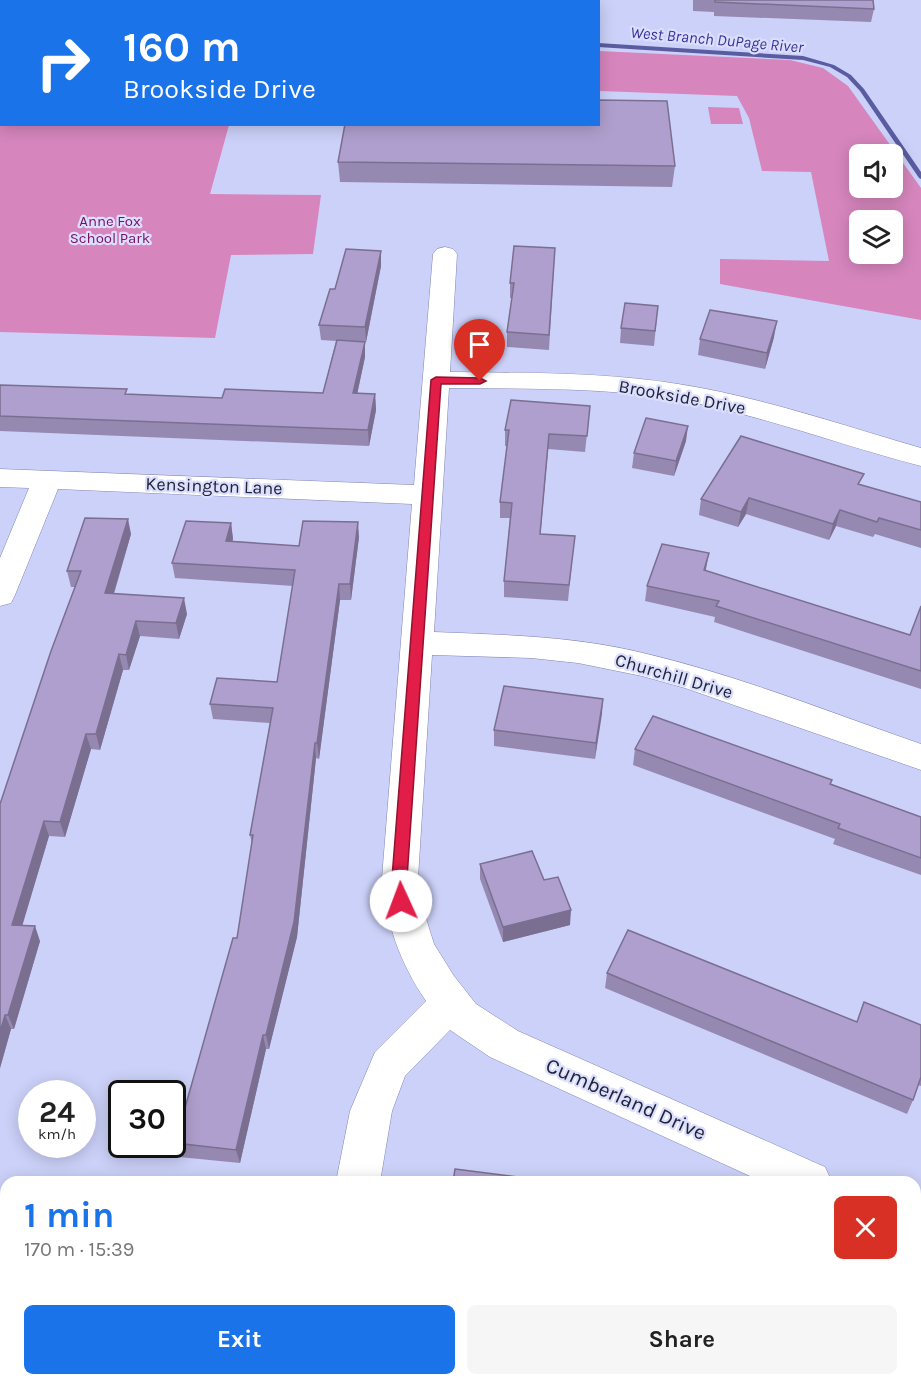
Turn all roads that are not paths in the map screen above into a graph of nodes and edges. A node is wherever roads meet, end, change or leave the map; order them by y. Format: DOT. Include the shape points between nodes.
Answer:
graph roads {
  1 [pos="445,254"];
  2 [pos="436,380"];
  3 [pos="921,457"];
  4 [pos="0,478"];
  5 [pos="47,480"];
  6 [pos="428,495"];
  7 [pos="0,595"];
  8 [pos="417,644"];
  9 [pos="921,758"];
  10 [pos="450,1002"];
  11 [pos="359,1176"];
  12 [pos="797,1176"];
  1 -- 2 [label="street, Cumberland Drive"];
  2 -- 3 [label="street, Brookside Drive" via="577,382 678,392"];
  2 -- 6 [label="street, Cumberland Drive"];
  4 -- 5 [label="street, Kensington Lane"];
  5 -- 6 [label="street, Kensington Lane"];
  5 -- 7 [label="street"];
  6 -- 8 [label="street, Cumberland Drive"];
  8 -- 9 [label="street, Churchill Drive" via="531,647 642,664 693,678"];
  8 -- 10 [label="street, Cumberland Drive" via="401,901 416,951 433,982"];
  10 -- 11 [label="street" via="389,1065 371,1111"];
  10 -- 12 [label="street, Cumberland Drive" via="462,1016 504,1044"];
}
